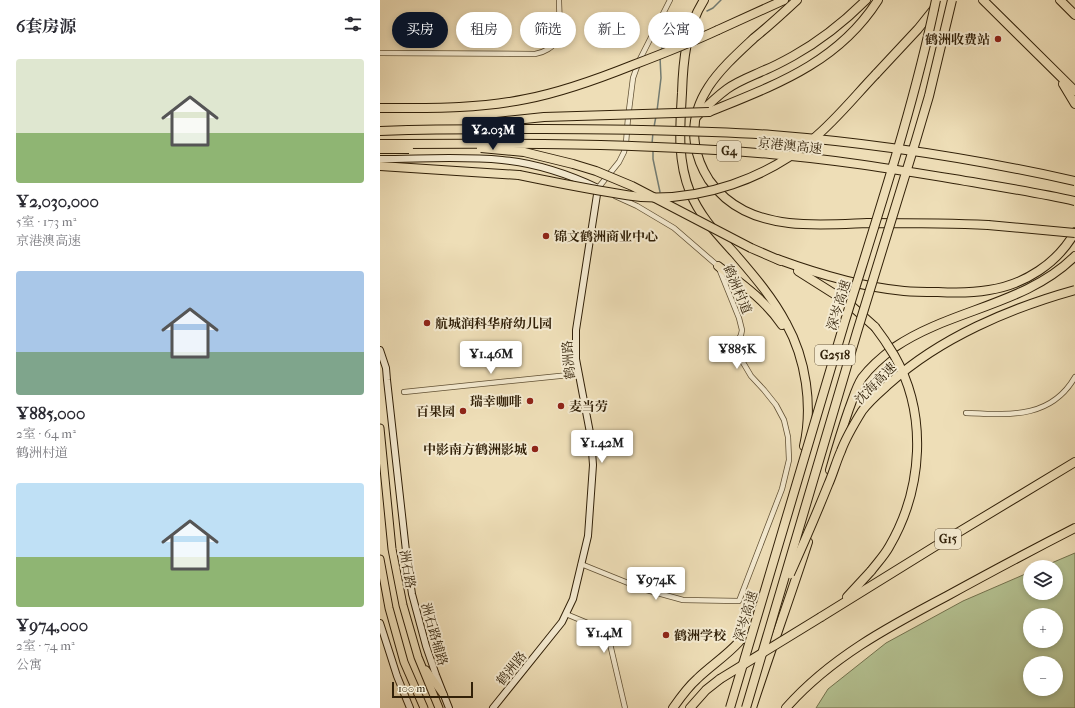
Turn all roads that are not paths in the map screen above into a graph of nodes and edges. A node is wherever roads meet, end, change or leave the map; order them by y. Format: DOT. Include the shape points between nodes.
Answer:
graph roads {
  1 [pos="559,0"];
  2 [pos="670,0"];
  3 [pos="704,0"];
  4 [pos="784,0"];
  5 [pos="797,0"];
  6 [pos="866,0"];
  7 [pos="878,0"];
  8 [pos="936,0"];
  9 [pos="940,0"];
  10 [pos="952,0"];
  11 [pos="983,0"];
  12 [pos="1060,0"];
  13 [pos="1075,15"];
  14 [pos="380,53"];
  15 [pos="1047,64"];
  16 [pos="1075,82"];
  17 [pos="1075,91"];
  18 [pos="1075,104"];
  19 [pos="380,108"];
  20 [pos="696,119"];
  21 [pos="408,130"];
  22 [pos="380,131"];
  23 [pos="380,144"];
  24 [pos="380,149"];
  25 [pos="380,159"];
  26 [pos="380,166"];
  27 [pos="1075,181"];
  28 [pos="598,188"];
  29 [pos="1075,202"];
  30 [pos="1075,233"];
  31 [pos="1075,256"];
  32 [pos="777,259"];
  33 [pos="718,266"];
  34 [pos="1075,290"];
  35 [pos="380,352"];
  36 [pos="798,353"];
  37 [pos="579,374"];
  38 [pos="1075,377"];
  39 [pos="404,392"];
  40 [pos="966,413"];
  41 [pos="380,428"];
  42 [pos="1075,462"];
  43 [pos="1075,528"];
  44 [pos="380,559"];
  45 [pos="581,564"];
  46 [pos="776,608"];
  47 [pos="566,614"];
  48 [pos="821,617"];
  49 [pos="380,623"];
  50 [pos="418,657"];
  51 [pos="443,694"];
  52 [pos="410,708"];
  53 [pos="424,708"];
  54 [pos="439,708"];
  55 [pos="449,708"];
  56 [pos="493,708"];
  57 [pos="625,708"];
  58 [pos="673,708"];
  59 [pos="690,708"];
  60 [pos="730,708"];
  61 [pos="746,708"];
  62 [pos="752,708"];
  63 [pos="786,708"];
  1 -- 14 [label="street" via="557,39 540,53"];
  2 -- 28 [label="street" via="633,78 624,152"];
  3 -- 36 [label="highway" via="690,29 685,52 680,142 686,180 708,224 775,304 787,324"];
  4 -- 19 [label="highway, bridge" via="663,54 547,95 465,107"];
  5 -- 20 [label="highway" via="721,70 708,87"];
  6 -- 20 [label="highway" via="822,38 726,89"];
  7 -- 21 [label="highway, bridge" via="851,34 820,60 784,81 709,112 544,117"];
  8 -- 60 [label="highway, 深岑高速 / G2518, bridge" via="901,140"];
  9 -- 26 [label="highway, bridge" via="918,29 812,140 766,170 705,193 679,197 641,197 519,175"];
  10 -- 46 [label="highway, 深岑高速 / G2518, bridge" via="929,96"];
  11 -- 15 [label="highway"];
  12 -- 13 [label="highway"];
  15 -- 16 [label="highway"];
  15 -- 17 [label="highway"];
  15 -- 18 [label="highway"];
  20 -- 30 [label="highway, bridge" via="694,129 697,154 715,188 737,208 771,220 807,224 919,222"];
  21 -- 22 [label="highway, 京港澳高速 / G4"];
  21 -- 27 [label="highway, 京港澳高速 / G4, bridge" via="541,128 772,135 919,153 1009,167"];
  23 -- 29 [label="highway, 京港澳高速 / G4, bridge" via="611,146 771,154 999,186"];
  24 -- 32 [label="highway, bridge" via="498,149 550,158 596,171 632,186 750,248"];
  25 -- 28 [label="street" via="502,160 542,167"];
  28 -- 33 [label="street, 鹤洲村道" via="638,206 674,228"];
  28 -- 37 [label="street, 鹤洲路" via="576,330"];
  30 -- 32 [label="highway" via="1068,244 1049,262 1016,283 970,292 905,291 875,287 841,280"];
  31 -- 62 [label="highway" via="1053,274 1019,293 921,332 886,354 862,379 854,394 799,570"];
  32 -- 48 [label="highway, bridge" via="847,302 875,328 894,356 908,387 916,422 918,442 914,481 910,499 896,534 889,548 853,591"];
  33 -- 36 [label="highway" via="764,302"];
  33 -- 45 [label="street, 鹤洲村道" via="742,330 738,340 733,342 751,376 776,405 784,420 790,460 782,489 739,601 683,600 643,589"];
  34 -- 46 [label="highway, 沈海高速, bridge" via="1016,310 962,334 926,354 878,393 863,410 841,451"];
  35 -- 51 [label="street, 洲石路辅路" via="388,380 412,594 426,646"];
  36 -- 58 [label="highway" via="807,393 806,439 754,618 739,642 697,679"];
  37 -- 39 [label="street"];
  37 -- 45 [label="street, 鹤洲路" via="591,438 593,465 588,536"];
  38 -- 40 [label="street" via="1064,392 1037,410 1006,415"];
  41 -- 50 [label="main road, 洲石路" via="392,549 403,604"];
  42 -- 48 [label="highway, G15"];
  43 -- 63 [label="highway" via="860,645 824,671"];
  44 -- 53 [label="main road, 洲石路" via="389,608 404,662"];
  45 -- 47 [label="street, 鹤洲路" via="573,599"];
  46 -- 61 [label="highway, 深岑高速, bridge"];
  47 -- 56 [label="street, 鹤洲路"];
  47 -- 57 [label="street" via="607,631"];
  48 -- 59 [label="highway, G15, bridge" via="720,679"];
  49 -- 52 [label="street"];
  50 -- 51 [label="main road"];
  50 -- 54 [label="main road, 洲石路"];
  51 -- 55 [label="street, 洲石路辅路"];
}
